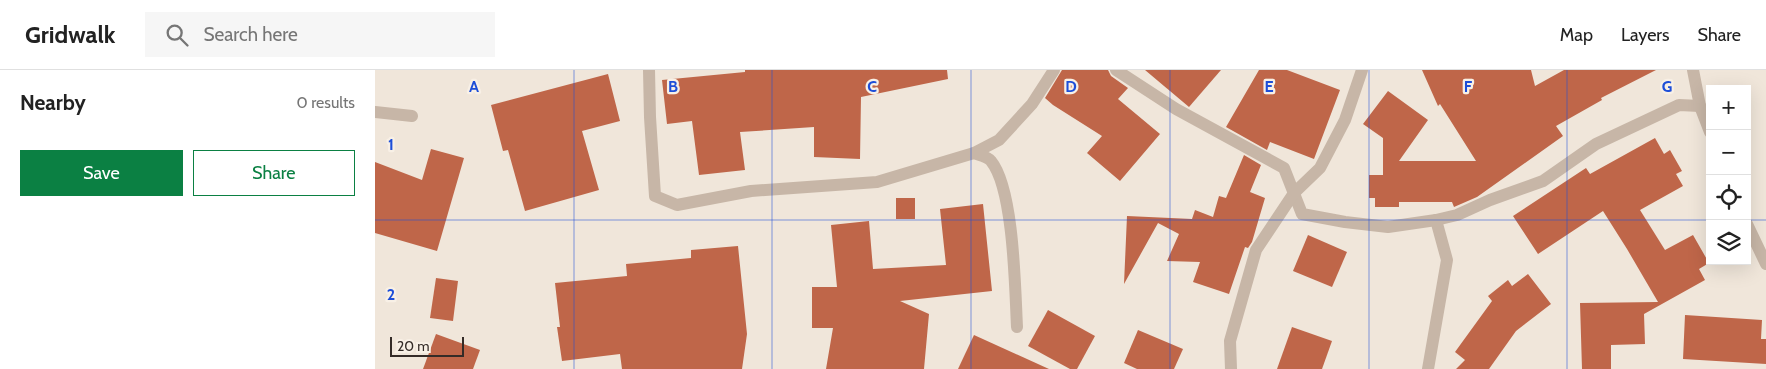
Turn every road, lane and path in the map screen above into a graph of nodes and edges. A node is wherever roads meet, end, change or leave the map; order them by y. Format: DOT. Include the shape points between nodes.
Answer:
graph roads {
  1 [pos="649,70"];
  2 [pos="1054,70"];
  3 [pos="1116,70"];
  4 [pos="1362,70"];
  5 [pos="1693,70"];
  6 [pos="1700,106"];
  7 [pos="375,112"];
  8 [pos="411,116"];
  9 [pos="1709,130"];
  10 [pos="974,153"];
  11 [pos="1294,193"];
  12 [pos="1436,220"];
  13 [pos="1751,232"];
  14 [pos="1766,264"];
  15 [pos="1017,327"];
  16 [pos="1231,369"];
  17 [pos="1428,369"];
  1 -- 10 [label="street" via="655,196 677,205 751,191 877,182"];
  2 -- 10 [label="street" via="1032,104 999,140"];
  3 -- 11 [label="street" via="1176,109 1284,168"];
  4 -- 11 [label="street" via="1345,120 1321,168"];
  5 -- 6 [label="street"];
  6 -- 9 [label="street"];
  6 -- 12 [label="street" via="1679,105 1595,144 1543,181"];
  7 -- 8 [label="street"];
  10 -- 15 [label="street" via="990,160 1002,182 1012,247"];
  11 -- 12 [label="street" via="1302,214 1388,227"];
  11 -- 16 [label="street" via="1256,250 1230,341"];
  12 -- 17 [label="street" via="1447,260"];
  13 -- 14 [label="street"];
}
